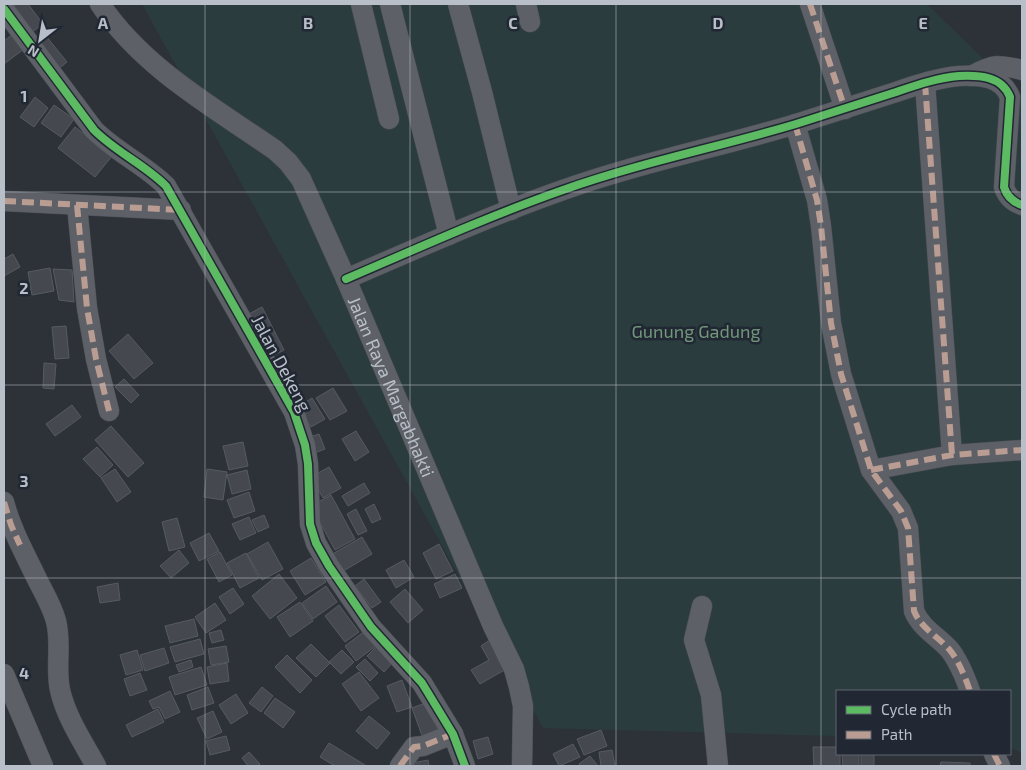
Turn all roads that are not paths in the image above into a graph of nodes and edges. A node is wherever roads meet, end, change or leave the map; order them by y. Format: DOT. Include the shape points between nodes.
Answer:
graph roads {
  1 [pos="100,4"];
  2 [pos="361,4"];
  3 [pos="390,4"];
  4 [pos="458,4"];
  5 [pos="810,4"];
  6 [pos="4,9"];
  7 [pos="1022,70"];
  8 [pos="971,76"];
  9 [pos="925,83"];
  10 [pos="844,109"];
  11 [pos="390,119"];
  12 [pos="795,124"];
  13 [pos="4,201"];
  14 [pos="77,205"];
  15 [pos="1022,205"];
  16 [pos="181,210"];
  17 [pos="511,210"];
  18 [pos="449,235"];
  19 [pos="346,279"];
  20 [pos="109,411"];
  21 [pos="1022,450"];
  22 [pos="952,455"];
  23 [pos="870,470"];
  24 [pos="4,502"];
  25 [pos="702,606"];
  26 [pos="4,674"];
  27 [pos="970,690"];
  28 [pos="453,734"];
  29 [pos="43,766"];
  30 [pos="96,766"];
  31 [pos="400,766"];
  32 [pos="466,766"];
  33 [pos="522,766"];
  34 [pos="718,766"];
  1 -- 19 [label="street, Jalan Raya Margabhakti" via="116,27 156,67 288,162 301,179"];
  2 -- 11 [label="street"];
  3 -- 18 [label="street"];
  4 -- 17 [label="street"];
  5 -- 10 [label="street"];
  6 -- 16 [label="street, Jalan Dekeng" via="94,130 156,176"];
  7 -- 8 [label="street" via="998,65"];
  8 -- 9 [label="street"];
  8 -- 15 [label="street" via="991,78 1007,88 1010,97 1004,188 1010,199"];
  9 -- 10 [label="street"];
  9 -- 22 [label="street"];
  10 -- 12 [label="street"];
  12 -- 17 [label="street" via="596,180"];
  12 -- 23 [label="street" via="817,200 831,322 841,374"];
  13 -- 14 [label="street"];
  14 -- 16 [label="street"];
  14 -- 20 [label="street" via="87,308"];
  16 -- 28 [label="street, Jalan Dekeng" via="297,421 308,464 310,524 316,543 370,627 422,683"];
  17 -- 18 [label="street"];
  18 -- 19 [label="street"];
  19 -- 33 [label="street, Jalan Raya Margabhakti" via="493,626 514,668 523,706"];
  21 -- 22 [label="street"];
  22 -- 23 [label="street"];
  23 -- 27 [label="street" via="906,520 917,619 951,651"];
  24 -- 30 [label="street" via="17,538 57,623 60,689 66,710"];
  25 -- 34 [label="street" via="694,640 711,695"];
  26 -- 29 [label="street"];
  28 -- 31 [label="street" via="414,747"];
  28 -- 32 [label="street, Jalan Dekeng"];
}
